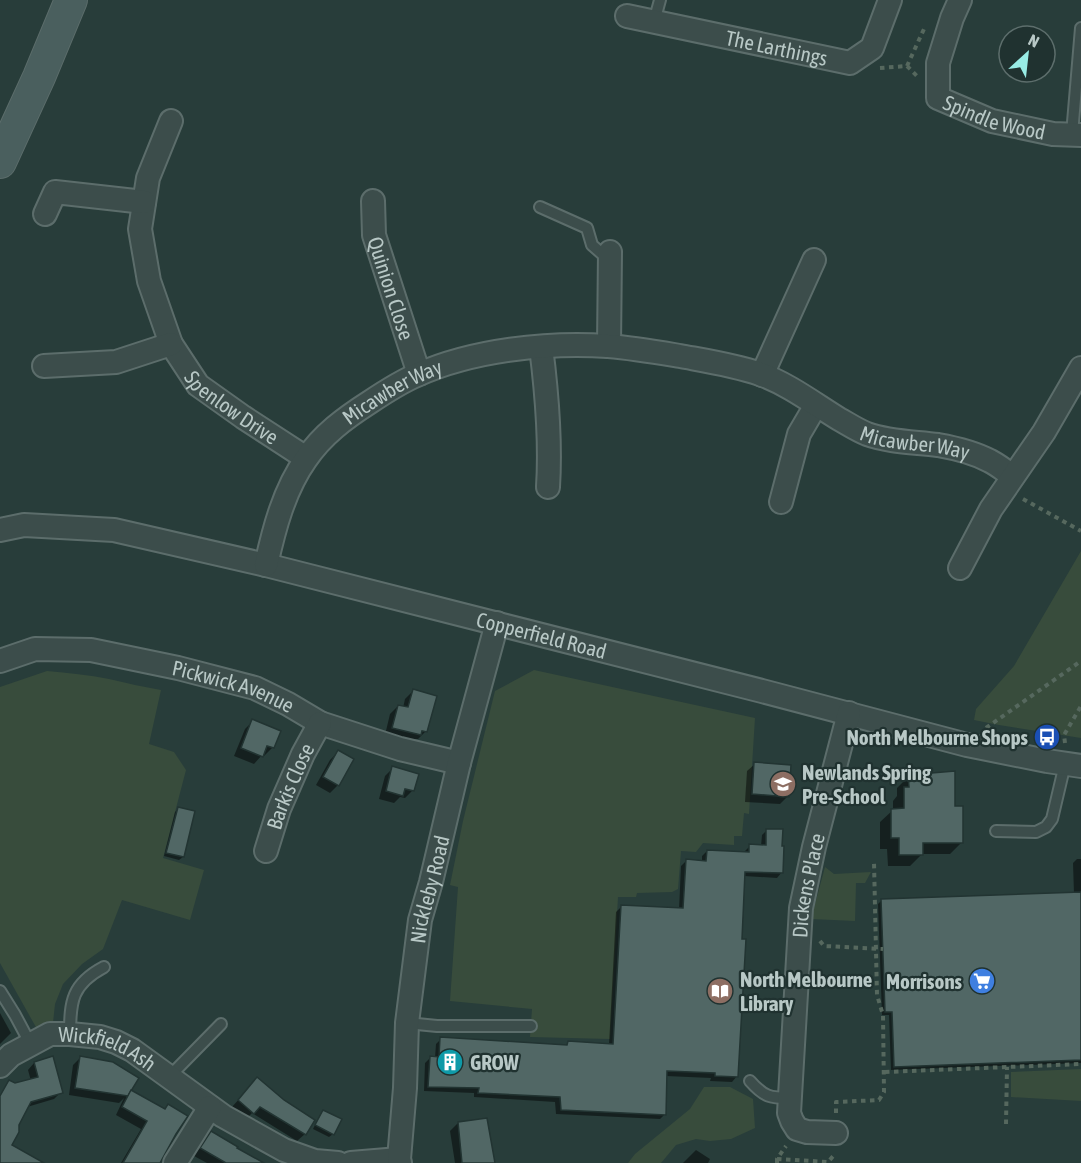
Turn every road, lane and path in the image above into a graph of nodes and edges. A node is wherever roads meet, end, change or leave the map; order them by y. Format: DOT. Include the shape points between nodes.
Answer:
graph roads {
  1 [pos="71,0"];
  2 [pos="660,0"];
  3 [pos="890,0"];
  4 [pos="960,0"];
  5 [pos="627,16"];
  6 [pos="654,22"];
  7 [pos="924,28"];
  8 [pos="1081,28"];
  9 [pos="850,63"];
  10 [pos="171,121"];
  11 [pos="1077,134"];
  12 [pos="0,162"];
  13 [pos="374,201"];
  14 [pos="144,202"];
  15 [pos="540,207"];
  16 [pos="45,214"];
  17 [pos="610,257"];
  18 [pos="814,260"];
  19 [pos="171,344"];
  20 [pos="609,346"];
  21 [pos="541,347"];
  22 [pos="44,366"];
  23 [pos="1081,368"];
  24 [pos="418,374"];
  25 [pos="762,375"];
  26 [pos="816,405"];
  27 [pos="306,458"];
  28 [pos="1008,483"];
  29 [pos="548,487"];
  30 [pos="781,502"];
  31 [pos="0,530"];
  32 [pos="1081,531"];
  33 [pos="266,565"];
  34 [pos="960,568"];
  35 [pos="496,623"];
  36 [pos="0,661"];
  37 [pos="1081,661"];
  38 [pos="1081,706"];
  39 [pos="849,713"];
  40 [pos="320,723"];
  41 [pos="967,745"];
  42 [pos="459,763"];
  43 [pos="1073,765"];
  44 [pos="996,831"];
  45 [pos="266,851"];
  46 [pos="874,862"];
  47 [pos="799,929"];
  48 [pos="876,949"];
  49 [pos="883,949"];
  50 [pos="104,967"];
  51 [pos="0,992"];
  52 [pos="407,1023"];
  53 [pos="220,1024"];
  54 [pos="531,1026"];
  55 [pos="70,1034"];
  56 [pos="31,1044"];
  57 [pos="1081,1064"];
  58 [pos="0,1066"];
  59 [pos="1007,1067"];
  60 [pos="885,1072"];
  61 [pos="169,1077"];
  62 [pos="750,1081"];
  63 [pos="790,1098"];
  64 [pos="210,1107"];
  65 [pos="1006,1124"];
  66 [pos="836,1133"];
  67 [pos="400,1161"];
  68 [pos="777,1161"];
  69 [pos="175,1163"];
  70 [pos="338,1163"];
  71 [pos="351,1163"];
  1 -- 12 [label="street"];
  2 -- 6 [label="lane"];
  3 -- 9 [label="street, The Larthings" via="872,48"];
  4 -- 11 [label="street, Spindle Wood" via="938,63 938,98 992,121 1053,134"];
  5 -- 6 [label="street, The Larthings"];
  6 -- 9 [label="street, The Larthings"];
  7 -- 9 [label="path" via="907,66 878,68"];
  8 -- 11 [label="lane"];
  10 -- 14 [label="street, Spenlow Drive" via="148,178"];
  13 -- 24 [label="street, Quinion Close" via="374,235"];
  14 -- 16 [label="street" via="55,192"];
  14 -- 19 [label="street, Spenlow Drive" via="140,229 149,281"];
  15 -- 17 [label="lane" via="587,228 592,245"];
  17 -- 20 [label="street"];
  18 -- 25 [label="street"];
  19 -- 22 [label="street" via="116,362"];
  19 -- 27 [label="street, Spenlow Drive" via="198,385"];
  20 -- 21 [label="street, Micawber Way"];
  20 -- 25 [label="street, Micawber Way" via="710,361"];
  21 -- 24 [label="street, Micawber Way" via="474,357"];
  21 -- 29 [label="street" via="550,441"];
  23 -- 28 [label="street" via="1044,432"];
  24 -- 27 [label="street, Micawber Way" via="353,413"];
  25 -- 26 [label="street, Micawber Way"];
  26 -- 28 [label="street, Micawber Way" via="867,434 940,445 990,460"];
  26 -- 30 [label="street" via="799,434"];
  27 -- 33 [label="street, Micawber Way" via="280,512"];
  28 -- 32 [label="path"];
  28 -- 34 [label="street"];
  31 -- 33 [label="street, Copperfield Road" via="24,525 114,530"];
  33 -- 35 [label="street, Copperfield Road"];
  35 -- 39 [label="street, Copperfield Road"];
  35 -- 42 [label="street, Nickleby Road"];
  36 -- 40 [label="street, Pickwick Avenue" via="35,649 91,650 255,688"];
  37 -- 41 [label="path"];
  38 -- 43 [label="path" via="1064,735"];
  39 -- 41 [label="street, Copperfield Road"];
  39 -- 47 [label="street, Dickens Place" via="814,847"];
  40 -- 42 [label="street, Pickwick Avenue"];
  40 -- 45 [label="street, Barkis Close" via="279,809"];
  41 -- 43 [label="street, Copperfield Road"];
  42 -- 52 [label="street, Nickleby Road" via="420,920"];
  43 -- 44 [label="lane" via="1046,827 1036,832"];
  46 -- 48 [label="path"];
  47 -- 48 [label="path" via="812,930 824,946"];
  47 -- 63 [label="street, Dickens Place"];
  48 -- 49 [label="path"];
  48 -- 60 [label="path"];
  50 -- 55 [label="lane" via="82,983 74,995"];
  51 -- 56 [label="lane"];
  52 -- 54 [label="lane"];
  52 -- 67 [label="street, Nickleby Road"];
  53 -- 61 [label="lane"];
  55 -- 56 [label="street, Wickfield Ash" via="50,1034"];
  55 -- 61 [label="street, Wickfield Ash" via="116,1042"];
  56 -- 58 [label="street, Wickfield Ash"];
  57 -- 59 [label="path"];
  59 -- 60 [label="path"];
  59 -- 65 [label="path"];
  60 -- 66 [label="path" via="884,1092 879,1100 836,1102"];
  61 -- 64 [label="street, Wickfield Ash"];
  62 -- 63 [label="lane" via="767,1097"];
  63 -- 66 [label="street, Dickens Place" via="789,1113 797,1129"];
  64 -- 69 [label="street"];
  64 -- 70 [label="street, Wickfield Ash" via="284,1150 315,1161"];
  66 -- 68 [label="path" via="835,1154 828,1162"];
  67 -- 71 [label="street"];
}
